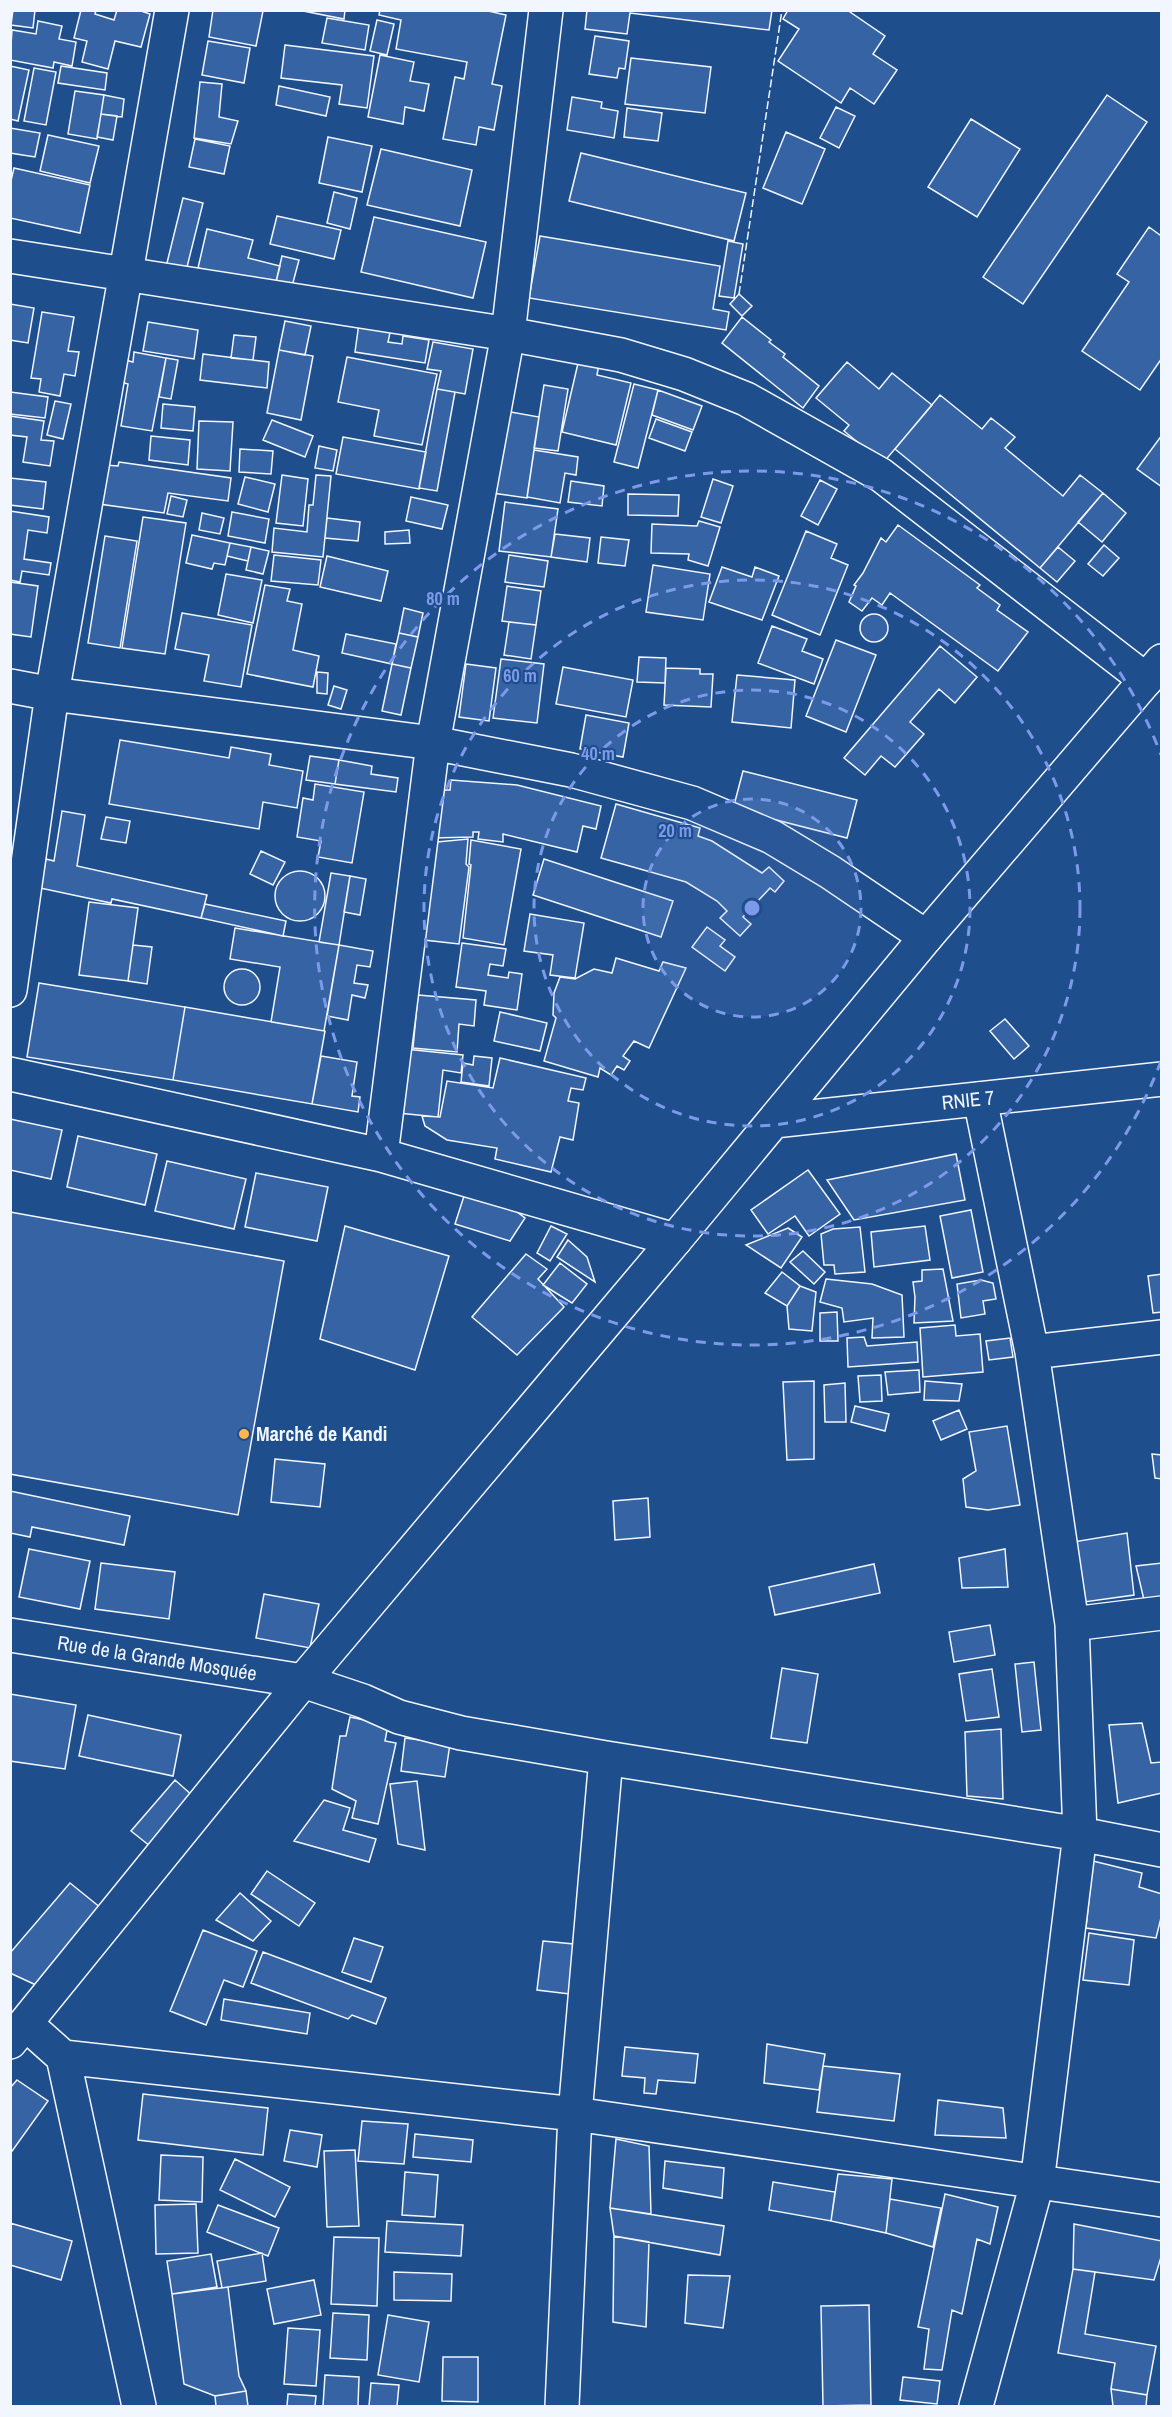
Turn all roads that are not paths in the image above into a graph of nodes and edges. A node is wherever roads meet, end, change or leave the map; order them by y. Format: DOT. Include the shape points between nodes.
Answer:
graph roads {
  1 [pos="172,10"];
  2 [pos="546,10"];
  3 [pos="10,256"];
  4 [pos="125,274"];
  5 [pos="508,334"];
  6 [pos="1154,671"];
  7 [pos="10,686"];
  8 [pos="52,694"];
  9 [pos="433,743"];
  10 [pos="926,937"];
  11 [pos="10,990"];
  12 [pos="10,1074"];
  13 [pos="1161,1079"];
  14 [pos="980,1099"];
  15 [pos="774,1121"];
  16 [pos="381,1155"];
  17 [pos="675,1240"];
  18 [pos="1161,1337"];
  19 [pos="1032,1352"];
  20 [pos="1161,1613"];
  21 [pos="1072,1624"];
  22 [pos="10,1635"];
  23 [pos="303,1681"];
  24 [pos="606,1758"];
  25 [pos="1080,1834"];
  26 [pos="1161,1850"];
  27 [pos="16,2029"];
  28 [pos="63,2057"];
  29 [pos="575,2114"];
  30 [pos="1036,2183"];
  31 [pos="1161,2200"];
  32 [pos="139,2406"];
  33 [pos="562,2406"];
  34 [pos="976,2406"];
  1 -- 4 [label="street"];
  2 -- 5 [label="street"];
  3 -- 4 [label="street"];
  4 -- 5 [label="street"];
  4 -- 8 [label="street"];
  5 -- 6 [label="street" via="621,355 746,399 881,476"];
  5 -- 9 [label="street"];
  6 -- 10 [label="street"];
  7 -- 8 [label="street"];
  8 -- 9 [label="street"];
  8 -- 11 [label="street"];
  9 -- 10 [label="street" via="571,770 692,803 772,837"];
  9 -- 16 [label="street"];
  10 -- 15 [label="street"];
  12 -- 16 [label="street"];
  13 -- 14 [label="street, RNIE 7 / RNIE 7"];
  14 -- 15 [label="street, RNIE 7 / RNIE 7"];
  14 -- 19 [label="street"];
  15 -- 17 [label="street"];
  16 -- 17 [label="street"];
  17 -- 23 [label="street"];
  18 -- 19 [label="street"];
  19 -- 21 [label="street"];
  20 -- 21 [label="street"];
  21 -- 25 [label="street"];
  22 -- 23 [label="street, Rue de la Grande Mosquée"];
  23 -- 24 [label="street, Rue de la Grande Mosquée" via="399,1717 461,1733"];
  23 -- 27 [label="street"];
  24 -- 25 [label="street, Rue de la Grande Mosquée"];
  24 -- 29 [label="street"];
  25 -- 26 [label="street, Rue de la Grande Mosquée"];
  25 -- 30 [label="street"];
  27 -- 28 [label="street"];
  28 -- 29 [label="street"];
  28 -- 32 [label="street"];
  29 -- 30 [label="street"];
  29 -- 33 [label="street"];
  30 -- 31 [label="street"];
  30 -- 34 [label="street"];
}
